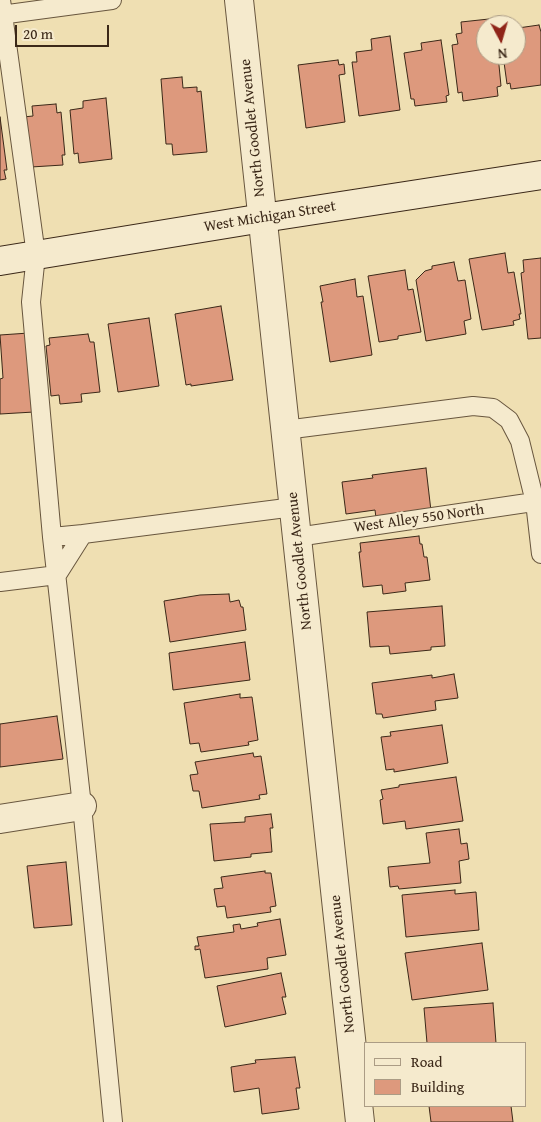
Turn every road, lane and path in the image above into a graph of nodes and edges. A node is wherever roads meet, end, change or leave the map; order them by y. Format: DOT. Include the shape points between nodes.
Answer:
graph roads {
  1 [pos="112,0"];
  2 [pos="239,0"];
  3 [pos="1,10"];
  4 [pos="541,175"];
  5 [pos="263,218"];
  6 [pos="36,255"];
  7 [pos="0,261"];
  8 [pos="285,430"];
  9 [pos="538,502"];
  10 [pos="294,506"];
  11 [pos="83,534"];
  12 [pos="52,537"];
  13 [pos="297,537"];
  14 [pos="541,554"];
  15 [pos="57,575"];
  16 [pos="0,582"];
  17 [pos="82,806"];
  18 [pos="0,819"];
  19 [pos="113,1122"];
  20 [pos="360,1122"];
  1 -- 3 [label="lane"];
  2 -- 5 [label="street, North Goodlet Avenue"];
  3 -- 6 [label="lane"];
  4 -- 5 [label="street, West Michigan Street"];
  5 -- 6 [label="street, West Michigan Street"];
  5 -- 8 [label="street, North Goodlet Avenue"];
  6 -- 7 [label="street, West Michigan Street"];
  6 -- 12 [label="lane" via="32,302"];
  8 -- 9 [label="lane" via="473,406 493,408 509,420 520,441"];
  8 -- 10 [label="street, North Goodlet Avenue"];
  9 -- 13 [label="lane, West Alley 550 North"];
  9 -- 14 [label="lane"];
  10 -- 11 [label="lane"];
  10 -- 13 [label="street, North Goodlet Avenue"];
  11 -- 12 [label="lane"];
  11 -- 15 [label="lane"];
  12 -- 15 [label="lane"];
  13 -- 20 [label="street, North Goodlet Avenue"];
  15 -- 16 [label="lane"];
  15 -- 17 [label="lane"];
  17 -- 18 [label="street"];
  17 -- 19 [label="lane"];
}
